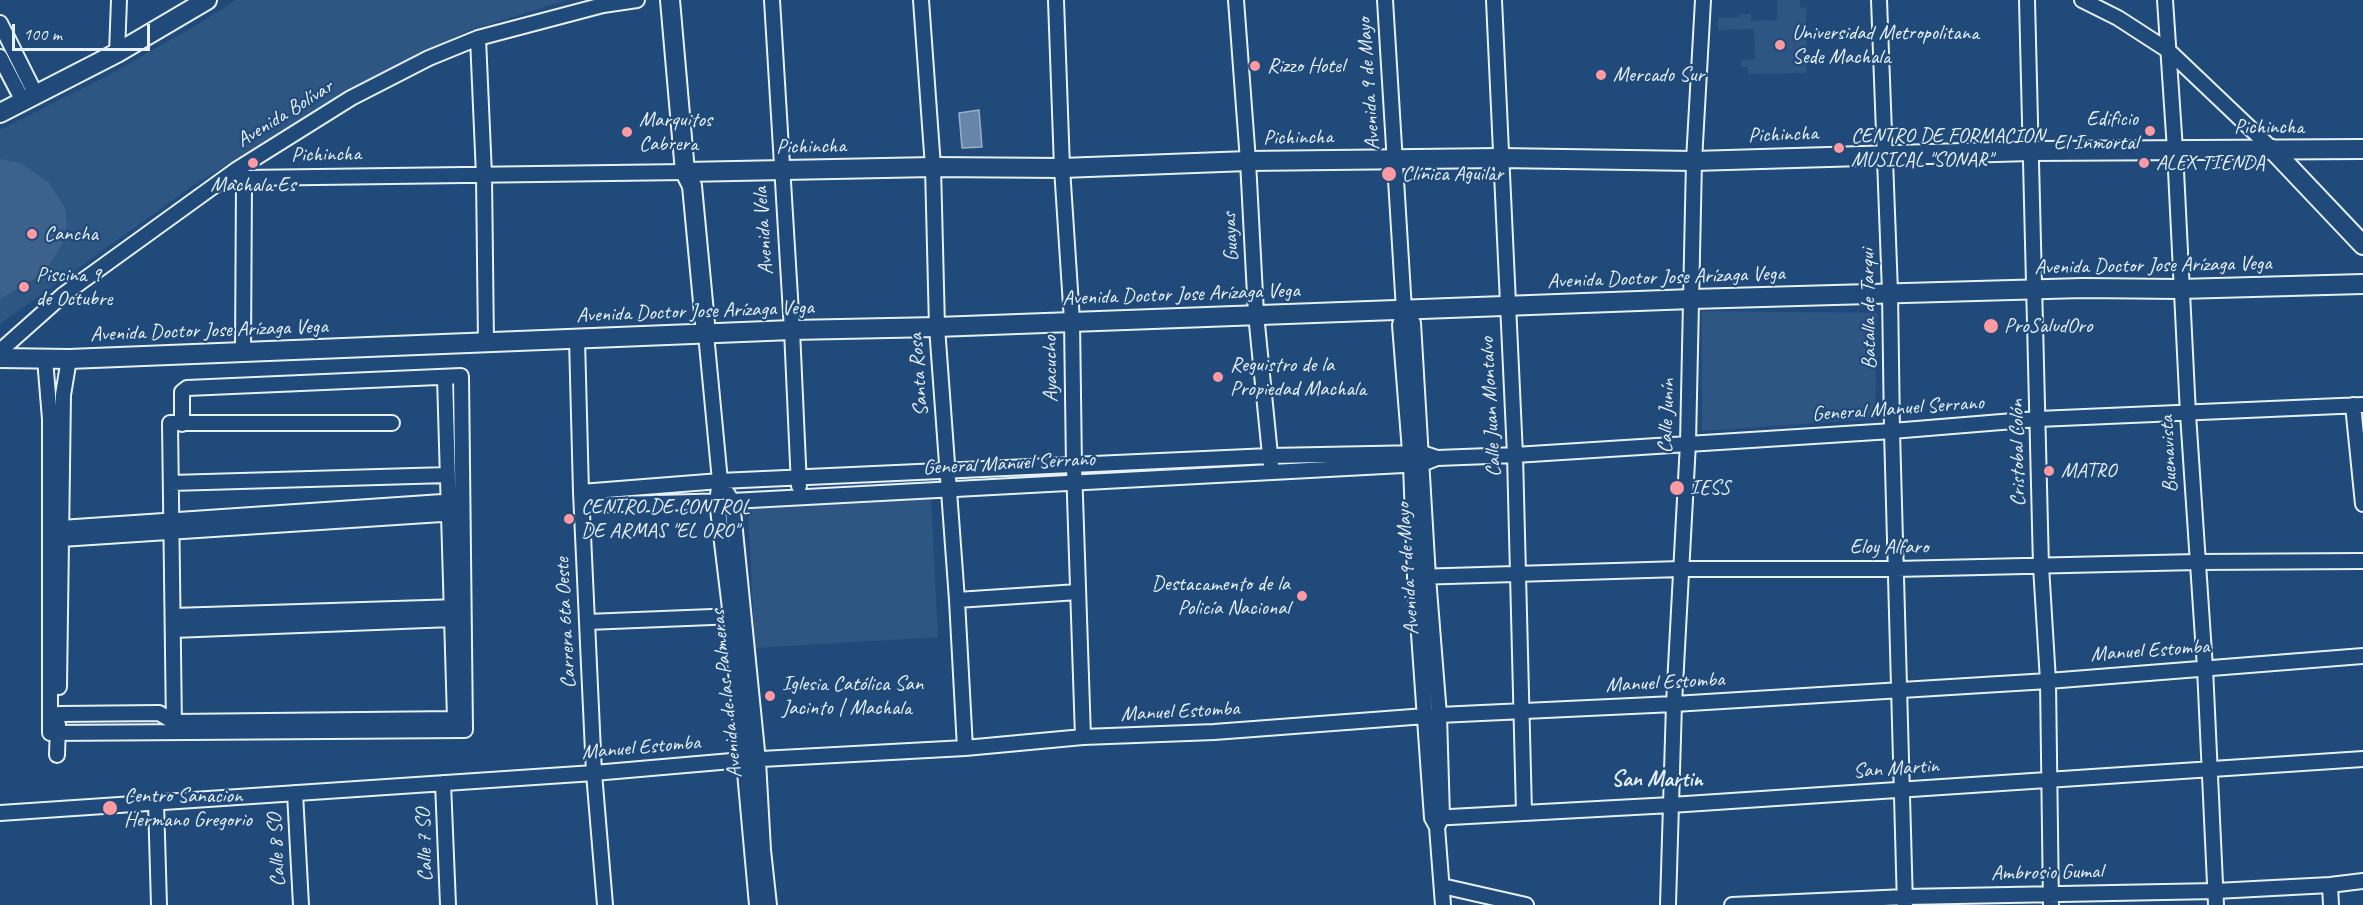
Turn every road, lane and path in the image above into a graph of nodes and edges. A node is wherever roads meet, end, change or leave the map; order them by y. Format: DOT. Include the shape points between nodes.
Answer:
graph roads {
  1 [pos="119,0"];
  2 [pos="207,0"];
  3 [pos="637,0"];
  4 [pos="670,0"];
  5 [pos="681,0"];
  6 [pos="772,0"];
  7 [pos="921,0"];
  8 [pos="1056,0"];
  9 [pos="1236,0"];
  10 [pos="1385,0"];
  11 [pos="1494,0"];
  12 [pos="1703,0"];
  13 [pos="1879,0"];
  14 [pos="2028,0"];
  15 [pos="2082,0"];
  16 [pos="2165,0"];
  17 [pos="0,23"];
  18 [pos="478,38"];
  19 [pos="2169,51"];
  20 [pos="117,53"];
  21 [pos="0,57"];
  22 [pos="30,98"];
  23 [pos="0,112"];
  24 [pos="2363,148"];
  25 [pos="2272,149"];
  26 [pos="2175,150"];
  27 [pos="2030,152"];
  28 [pos="1885,154"];
  29 [pos="1500,158"];
  30 [pos="1395,160"];
  31 [pos="1248,161"];
  32 [pos="1694,161"];
  33 [pos="933,167"];
  34 [pos="1062,168"];
  35 [pos="781,170"];
  36 [pos="240,174"];
  37 [pos="484,175"];
  38 [pos="691,177"];
  39 [pos="2363,245"];
  40 [pos="2363,284"];
  41 [pos="2180,289"];
  42 [pos="2035,290"];
  43 [pos="1890,294"];
  44 [pos="1692,298"];
  45 [pos="1508,305"];
  46 [pos="1404,310"];
  47 [pos="1256,314"];
  48 [pos="1072,321"];
  49 [pos="937,327"];
  50 [pos="792,330"];
  51 [pos="706,334"];
  52 [pos="577,339"];
  53 [pos="486,344"];
  54 [pos="0,351"];
  55 [pos="243,352"];
  56 [pos="0,358"];
  57 [pos="45,359"];
  58 [pos="69,359"];
  59 [pos="445,377"];
  60 [pos="48,395"];
  61 [pos="63,395"];
  62 [pos="2358,405"];
  63 [pos="2188,414"];
  64 [pos="2038,420"];
  65 [pos="392,423"];
  66 [pos="182,424"];
  67 [pos="1892,431"];
  68 [pos="1688,443"];
  69 [pos="1515,455"];
  70 [pos="1270,456"];
  71 [pos="1416,459"];
  72 [pos="1074,467"];
  73 [pos="946,471"];
  74 [pos="1271,471"];
  75 [pos="448,475"];
  76 [pos="798,477"];
  77 [pos="720,481"];
  78 [pos="1075,481"];
  79 [pos="171,483"];
  80 [pos="948,489"];
  81 [pos="2363,494"];
  82 [pos="799,496"];
  83 [pos="582,498"];
  84 [pos="717,501"];
  85 [pos="732,501"];
  86 [pos="2363,504"];
  87 [pos="456,507"];
  88 [pos="172,526"];
  89 [pos="61,534"];
  90 [pos="2363,561"];
  91 [pos="2196,562"];
  92 [pos="2042,566"];
  93 [pos="1681,568"];
  94 [pos="1895,569"];
  95 [pos="1519,572"];
  96 [pos="1421,577"];
  97 [pos="1078,592"];
  98 [pos="957,600"];
  99 [pos="456,611"];
  100 [pos="173,616"];
  101 [pos="736,616"];
  102 [pos="587,622"];
  103 [pos="173,630"];
  104 [pos="2363,656"];
  105 [pos="2205,668"];
  106 [pos="2048,681"];
  107 [pos="1900,690"];
  108 [pos="1674,704"];
  109 [pos="1522,711"];
  110 [pos="59,714"];
  111 [pos="1439,715"];
  112 [pos="1424,717"];
  113 [pos="175,727"];
  114 [pos="58,733"];
  115 [pos="1083,737"];
  116 [pos="965,748"];
  117 [pos="57,755"];
  118 [pos="2363,759"];
  119 [pos="743,760"];
  120 [pos="758,761"];
  121 [pos="2211,768"];
  122 [pos="594,773"];
  123 [pos="2050,781"];
  124 [pos="443,783"];
  125 [pos="1903,789"];
  126 [pos="295,793"];
  127 [pos="156,802"];
  128 [pos="1671,805"];
  129 [pos="1524,812"];
  130 [pos="0,813"];
  131 [pos="1437,821"];
  132 [pos="2363,881"];
  133 [pos="2330,885"];
  134 [pos="1442,886"];
  135 [pos="2216,898"];
  136 [pos="2051,900"];
  137 [pos="1905,901"];
  138 [pos="159,905"];
  139 [pos="301,905"];
  140 [pos="448,905"];
  141 [pos="604,905"];
  142 [pos="757,905"];
  143 [pos="769,905"];
  144 [pos="1443,905"];
  145 [pos="1526,905"];
  146 [pos="1668,905"];
  147 [pos="1732,905"];
  148 [pos="2331,905"];
  1 -- 20 [label="street"];
  2 -- 20 [label="main road"];
  3 -- 18 [label="street, Avenida Bolívar" via="603,5"];
  4 -- 38 [label="main road, Avenida de las Palmeras"];
  5 -- 38 [label="main road, Avenida de las Palmeras"];
  6 -- 35 [label="street, Avenida Vela"];
  7 -- 33 [label="street, Santa Rosa"];
  8 -- 34 [label="street, Ayacucho"];
  9 -- 31 [label="street, Guayas"];
  10 -- 30 [label="street, Avenida 9 de Mayo"];
  11 -- 29 [label="street, Calle Juan Montalvo"];
  12 -- 32 [label="street, Calle Junín"];
  13 -- 28 [label="street, Batalla de Tarqui"];
  14 -- 27 [label="street, Cristobal Colón"];
  15 -- 19 [label="street"];
  16 -- 19 [label="street, Buenavista"];
  17 -- 22 [label="street"];
  18 -- 36 [label="street, Avenida Bolívar" via="351,98"];
  18 -- 37 [label="street"];
  19 -- 25 [label="street"];
  19 -- 26 [label="street, Buenavista"];
  20 -- 22 [label="main road"];
  21 -- 22 [label="street"];
  22 -- 23 [label="main road"];
  24 -- 25 [label="main road, Pichincha"];
  25 -- 26 [label="main road, Pichincha"];
  25 -- 39 [label="main road"];
  26 -- 27 [label="main road, Pichincha"];
  26 -- 41 [label="street, Buenavista"];
  27 -- 28 [label="main road, Pichincha"];
  27 -- 42 [label="street, Cristobal Colón"];
  28 -- 32 [label="main road, Pichincha"];
  28 -- 43 [label="street, Batalla de Tarqui"];
  29 -- 30 [label="main road, Pichincha"];
  29 -- 32 [label="main road, Pichincha"];
  29 -- 45 [label="street, Calle Juan Montalvo"];
  30 -- 31 [label="main road, Pichincha"];
  30 -- 46 [label="street, Avenida 9 de Mayo"];
  31 -- 34 [label="main road, Pichincha"];
  31 -- 47 [label="street, Guayas"];
  32 -- 44 [label="street, Calle Junín"];
  33 -- 34 [label="main road, Pichincha"];
  33 -- 35 [label="main road, Pichincha"];
  33 -- 49 [label="street, Santa Rosa"];
  34 -- 48 [label="street, Ayacucho"];
  35 -- 38 [label="main road, Pichincha"];
  35 -- 50 [label="street, Avenida Vela"];
  36 -- 37 [label="street, Pichincha"];
  36 -- 54 [label="street, Avenida Bolívar" via="63,295"];
  36 -- 55 [label="street"];
  37 -- 38 [label="street, Pichincha"];
  37 -- 53 [label="street"];
  38 -- 51 [label="main road, Avenida de las Palmeras"];
  40 -- 41 [label="main road, Avenida Doctor Jose Arízaga Vega"];
  41 -- 42 [label="main road, Avenida Doctor Jose Arízaga Vega"];
  41 -- 63 [label="street, Buenavista"];
  42 -- 43 [label="main road, Avenida Doctor Jose Arízaga Vega"];
  42 -- 64 [label="street, Cristobal Colón"];
  43 -- 44 [label="main road, Avenida Doctor Jose Arízaga Vega"];
  43 -- 67 [label="street, Batalla de Tarqui"];
  44 -- 45 [label="main road, Avenida Doctor Jose Arízaga Vega"];
  44 -- 68 [label="street, Calle Junín"];
  45 -- 46 [label="main road, Avenida Doctor Jose Arízaga Vega"];
  45 -- 69 [label="street, Calle Juan Montalvo"];
  46 -- 47 [label="main road, Avenida Doctor Jose Arízaga Vega"];
  46 -- 71 [label="street, Avenida 9 de Mayo" via="1400,325"];
  47 -- 48 [label="main road, Avenida Doctor Jose Arízaga Vega"];
  47 -- 70 [label="street, Guayas"];
  48 -- 49 [label="main road, Avenida Doctor Jose Arízaga Vega"];
  48 -- 72 [label="street, Ayacucho"];
  49 -- 50 [label="main road, Avenida Doctor Jose Arízaga Vega"];
  49 -- 73 [label="street, Santa Rosa"];
  50 -- 51 [label="main road, Avenida Doctor Jose Arízaga Vega"];
  50 -- 76 [label="street, Avenida Vela"];
  51 -- 52 [label="main road, Avenida Doctor Jose Arízaga Vega"];
  51 -- 77 [label="street, Avenida de las Palmeras"];
  52 -- 53 [label="main road, Avenida Doctor Jose Arízaga Vega"];
  52 -- 83 [label="street, Carrera 6ta Oeste"];
  53 -- 55 [label="main road, Avenida Doctor Jose Arízaga Vega"];
  55 -- 58 [label="main road, Avenida Doctor Jose Arízaga Vega"];
  56 -- 57 [label="main road, Avenida Doctor Jose Arízaga Vega"];
  57 -- 58 [label="main road, Avenida Doctor Jose Arízaga Vega"];
  57 -- 60 [label="street"];
  58 -- 61 [label="street"];
  59 -- 66 [label="street" via="186,388 182,392"];
  59 -- 75 [label="street"];
  59 -- 87 [label="street" via="461,376"];
  60 -- 61 [label="street"];
  60 -- 114 [label="street" via="50,733"];
  61 -- 89 [label="street"];
  62 -- 63 [label="street, General Manuel Serrano"];
  62 -- 81 [label="street"];
  63 -- 64 [label="street, General Manuel Serrano"];
  63 -- 91 [label="street, Buenavista"];
  64 -- 67 [label="street, General Manuel Serrano"];
  64 -- 92 [label="street, Cristobal Colón"];
  65 -- 66 [label="street"];
  66 -- 79 [label="street" via="170,423"];
  67 -- 68 [label="street, General Manuel Serrano"];
  67 -- 94 [label="street, Batalla de Tarqui"];
  68 -- 69 [label="street, General Manuel Serrano"];
  68 -- 93 [label="street, Calle Junín"];
  69 -- 71 [label="street, General Manuel Serrano"];
  69 -- 95 [label="street, Calle Juan Montalvo"];
  70 -- 71 [label="street, General Manuel Serrano"];
  70 -- 72 [label="street, General Manuel Serrano"];
  70 -- 74 [label="street, Guayas"];
  71 -- 74 [label="street, General Manuel Serrano"];
  71 -- 96 [label="street, Avenida 9 de Mayo"];
  72 -- 73 [label="street, General Manuel Serrano"];
  72 -- 78 [label="street, Ayacucho"];
  73 -- 76 [label="street, General Manuel Serrano"];
  73 -- 80 [label="street, Santa Rosa"];
  74 -- 78 [label="street, General Manuel Serrano"];
  75 -- 79 [label="street"];
  75 -- 87 [label="street"];
  76 -- 77 [label="street, General Manuel Serrano"];
  76 -- 82 [label="street, Avenida Vela"];
  77 -- 83 [label="street, General Manuel Serrano"];
  77 -- 84 [label="street, Avenida de las Palmeras"];
  77 -- 85 [label="street, Avenida de las Palmeras"];
  78 -- 80 [label="street, General Manuel Serrano"];
  78 -- 97 [label="street, Ayacucho"];
  79 -- 88 [label="street"];
  80 -- 82 [label="street, General Manuel Serrano"];
  80 -- 98 [label="street, Santa Rosa"];
  81 -- 86 [label="street"];
  82 -- 85 [label="street, General Manuel Serrano"];
  83 -- 84 [label="street, General Manuel Serrano"];
  83 -- 102 [label="street, Carrera 6ta Oeste"];
  84 -- 85 [label="street, General Manuel Serrano"];
  84 -- 101 [label="street, Avenida de las Palmeras"];
  85 -- 101 [label="street, Avenida de las Palmeras"];
  87 -- 88 [label="street"];
  87 -- 99 [label="street"];
  88 -- 89 [label="street"];
  88 -- 100 [label="street"];
  89 -- 110 [label="street"];
  90 -- 91 [label="street, Eloy Alfaro"];
  91 -- 92 [label="street, Eloy Alfaro"];
  91 -- 105 [label="street, Buenavista"];
  92 -- 94 [label="street, Eloy Alfaro"];
  92 -- 106 [label="street, Cristobal Colón"];
  93 -- 94 [label="street, Eloy Alfaro"];
  93 -- 95 [label="street, Eloy Alfaro"];
  93 -- 108 [label="street, Calle Junín"];
  94 -- 107 [label="street, Batalla de Tarqui"];
  95 -- 96 [label="street, Eloy Alfaro"];
  95 -- 109 [label="street, Calle Juan Montalvo"];
  96 -- 111 [label="street, Avenida 9 de Mayo"];
  96 -- 112 [label="street, Avenida 9 de Mayo"];
  97 -- 98 [label="street"];
  97 -- 115 [label="street, Ayacucho"];
  98 -- 116 [label="street, Santa Rosa"];
  99 -- 100 [label="street"];
  99 -- 103 [label="street"];
  99 -- 113 [label="street" via="465,730"];
  100 -- 103 [label="street"];
  101 -- 102 [label="street"];
  101 -- 119 [label="street, Avenida de las Palmeras"];
  101 -- 120 [label="street, Avenida de las Palmeras"];
  102 -- 122 [label="street, Carrera 6ta Oeste"];
  103 -- 113 [label="street"];
  104 -- 105 [label="street, Manuel Estomba"];
  105 -- 106 [label="street, Manuel Estomba"];
  105 -- 121 [label="street, Buenavista"];
  106 -- 107 [label="street, Manuel Estomba"];
  106 -- 123 [label="street, Cristobal Colón"];
  107 -- 108 [label="street, Manuel Estomba"];
  107 -- 125 [label="street, Batalla de Tarqui"];
  108 -- 109 [label="street, Manuel Estomba"];
  108 -- 128 [label="street, Calle Junín"];
  109 -- 111 [label="street, Manuel Estomba"];
  109 -- 129 [label="street, Calle Juan Montalvo"];
  110 -- 113 [label="street" via="159,713"];
  110 -- 114 [label="street"];
  111 -- 112 [label="street, Manuel Estomba"];
  111 -- 131 [label="street, Avenida 9 de Mayo"];
  112 -- 115 [label="street, Manuel Estomba"];
  112 -- 131 [label="street, Avenida 9 de Mayo"];
  113 -- 114 [label="street"];
  114 -- 117 [label="street"];
  115 -- 116 [label="street, Manuel Estomba"];
  116 -- 120 [label="street, Manuel Estomba"];
  118 -- 121 [label="street, San Martin"];
  119 -- 120 [label="street, Manuel Estomba"];
  119 -- 122 [label="street, Manuel Estomba"];
  119 -- 142 [label="street, Avenida de las Palmeras"];
  120 -- 143 [label="street, Avenida de las Palmeras"];
  121 -- 123 [label="street, San Martin"];
  121 -- 135 [label="street, Buenavista"];
  122 -- 124 [label="street, Manuel Estomba"];
  122 -- 141 [label="street, Carrera 6ta Oeste"];
  123 -- 125 [label="street, San Martin"];
  123 -- 136 [label="street, Cristobal Colón"];
  124 -- 126 [label="street, Manuel Estomba"];
  124 -- 140 [label="street, Calle 7 SO"];
  125 -- 128 [label="street, San Martin"];
  125 -- 137 [label="street, Batalla de Tarqui"];
  126 -- 127 [label="street, Manuel Estomba"];
  126 -- 139 [label="street, Calle 8 SO"];
  127 -- 130 [label="street, Manuel Estomba"];
  127 -- 138 [label="street"];
  128 -- 129 [label="street, San Martin"];
  128 -- 146 [label="street, Calle Junín"];
  129 -- 131 [label="street, San Martin"];
  131 -- 134 [label="street, Avenida 9 de Mayo"];
  132 -- 133 [label="street, Ambrosio Gumal"];
  133 -- 135 [label="street, Ambrosio Gumal"];
  133 -- 148 [label="street"];
  134 -- 144 [label="street, Avenida 9 de Mayo"];
  134 -- 145 [label="street"];
  135 -- 136 [label="street, Ambrosio Gumal"];
  136 -- 137 [label="street, Ambrosio Gumal"];
  137 -- 147 [label="street, Ambrosio Gumal"];
}
